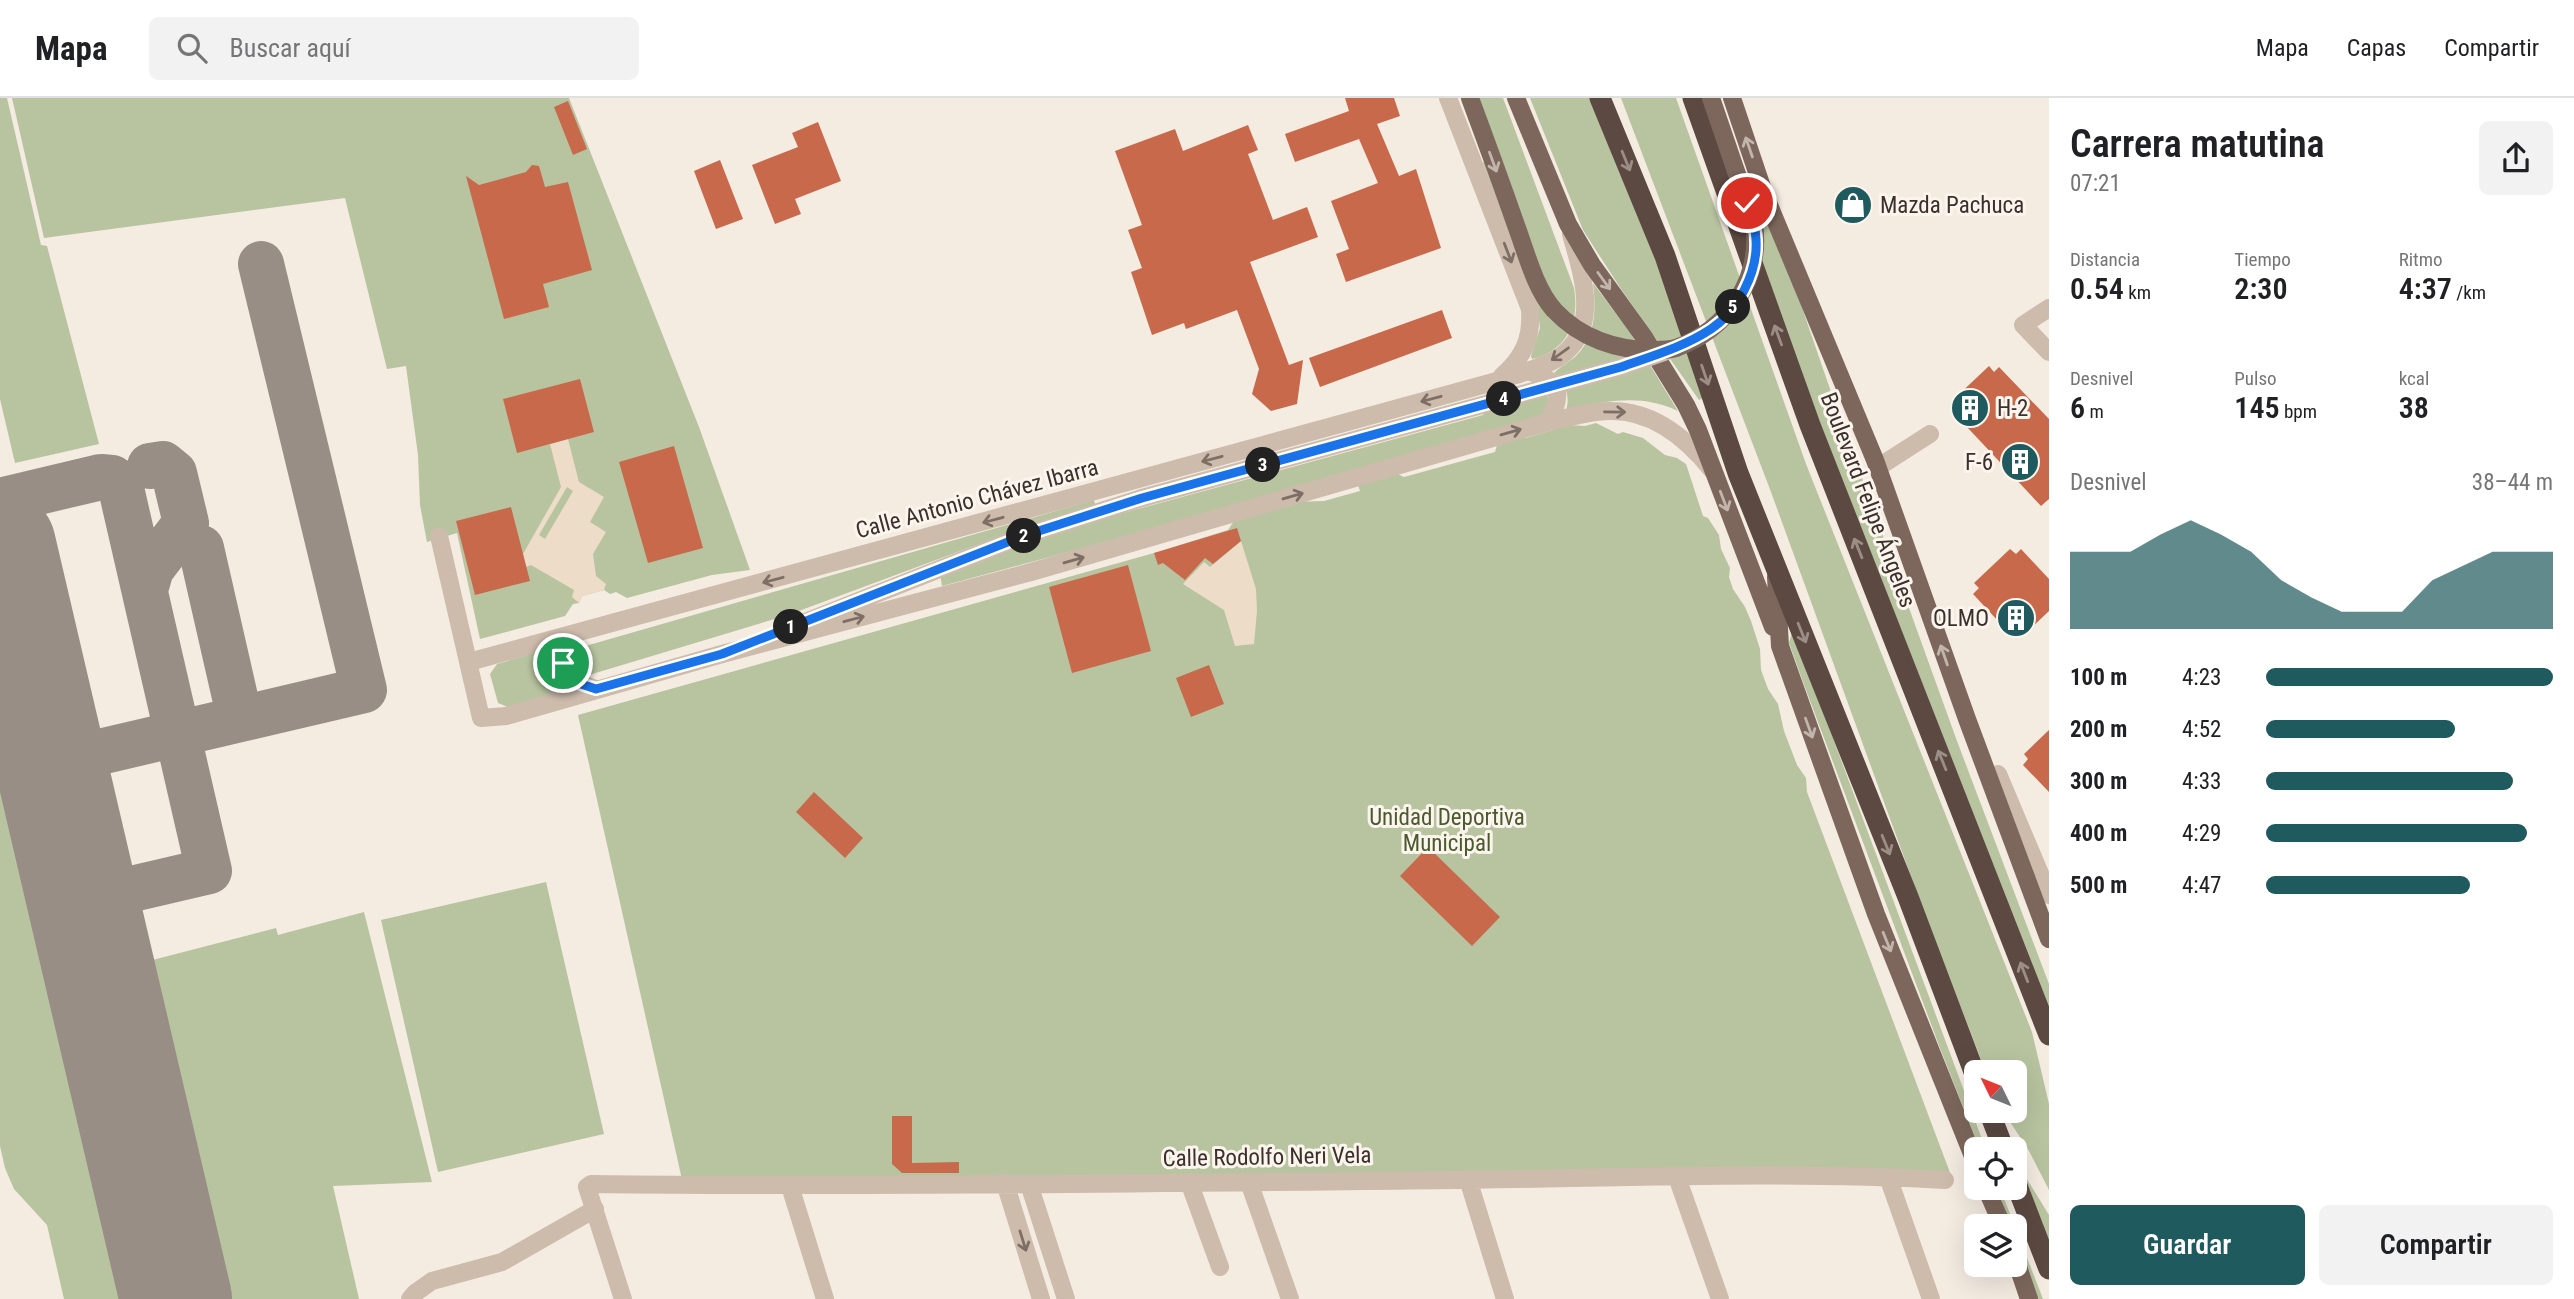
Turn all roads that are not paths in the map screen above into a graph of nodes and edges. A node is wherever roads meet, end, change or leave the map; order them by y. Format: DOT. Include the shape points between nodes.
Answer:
graph roads {
  1 [pos="1448,98"];
  2 [pos="1470,98"];
  3 [pos="1516,98"];
  4 [pos="1600,98"];
  5 [pos="1693,98"];
  6 [pos="1711,98"];
  7 [pos="1732,98"];
  8 [pos="1568,224"];
  9 [pos="2049,308"];
  10 [pos="1673,349"];
  11 [pos="2049,352"];
  12 [pos="1528,370"];
  13 [pos="1497,381"];
  14 [pos="1548,422"];
  15 [pos="1930,434"];
  16 [pos="1875,460"];
  17 [pos="1712,470"];
  18 [pos="439,536"];
  19 [pos="1775,567"];
  20 [pos="578,632"];
  21 [pos="1780,646"];
  22 [pos="722,654"];
  23 [pos="469,662"];
  24 [pos="596,689"];
  25 [pos="1998,774"];
  26 [pos="2049,895"];
  27 [pos="2049,939"];
  28 [pos="2049,1035"];
  29 [pos="1970,1060"];
  30 [pos="1965,1137"];
  31 [pos="1678,1177"];
  32 [pos="1888,1177"];
  33 [pos="1468,1180"];
  34 [pos="1945,1180"];
  35 [pos="1189,1182"];
  36 [pos="1249,1182"];
  37 [pos="1005,1183"];
  38 [pos="1029,1184"];
  39 [pos="790,1186"];
  40 [pos="2022,1200"];
  41 [pos="595,1209"];
  42 [pos="1220,1267"];
  43 [pos="2049,1269"];
  44 [pos="2022,1277"];
  45 [pos="413,1296"];
  46 [pos="623,1299"];
  47 [pos="825,1299"];
  48 [pos="1041,1299"];
  49 [pos="1066,1299"];
  50 [pos="1290,1299"];
  51 [pos="1505,1299"];
  52 [pos="1720,1299"];
  53 [pos="1931,1299"];
  54 [pos="2029,1299"];
  1 -- 13 [label="street, one-way" via="1530,309 1525,350"];
  2 -- 10 [label="main road, one-way, bridge" via="1535,275 1552,308 1578,330 1607,344"];
  3 -- 8 [label="main road"];
  4 -- 19 [label="highway, one-way" via="1665,256 1738,473"];
  28 -- 5 [label="highway, Boulevard Felipe Ángeles, one-way" via="1810,425"];
  6 -- 10 [label="main road, bridge" via="1757,242 1750,277 1734,305 1714,327"];
  16 -- 7 [label="main road, Boulevard Felipe Ángeles, one-way" via="1764,193"];
  8 -- 12 [label="street, Calle Antonio Chávez Ibarra, one-way" via="1587,300 1585,318 1578,337 1558,358"];
  8 -- 17 [label="main road, one-way" via="1686,405"];
  9 -- 11 [label="street" via="2023,325"];
  10 -- 22 [label="street, bridge" via="1142,498 1023,536"];
  12 -- 13 [label="street, Calle Antonio Chávez Ibarra"];
  12 -- 14 [label="street" via="1544,376 1557,390"];
  13 -- 20 [label="street, Calle Antonio Chávez Ibarra, one-way"];
  14 -- 17 [label="street, one-way" via="1611,411 1648,418 1696,450"];
  22 -- 14 [label="street, one-way" via="1031,572"];
  15 -- 16 [label="street" via="1880,466"];
  27 -- 16 [label="main road, Boulevard Felipe Ángeles, one-way"];
  17 -- 21 [label="main road, one-way"];
  18 -- 23 [label="street"];
  19 -- 21 [label="main road"];
  19 -- 29 [label="highway, one-way"];
  20 -- 23 [label="street, Calle Antonio Chávez Ibarra"];
  20 -- 24 [label="street" via="563,663 575,682"];
  21 -- 30 [label="main road, one-way" via="1876,915"];
  22 -- 24 [label="street"];
  23 -- 24 [label="street" via="481,718 506,716"];
  25 -- 26 [label="street"];
  31 -- 32 [label="street, Calle Rodolfo Neri Vela"];
  31 -- 33 [label="street, Calle Rodolfo Neri Vela"];
  31 -- 52 [label="street"];
  32 -- 34 [label="street, Calle Rodolfo Neri Vela"];
  32 -- 53 [label="street"];
  33 -- 36 [label="street, Calle Rodolfo Neri Vela"];
  33 -- 51 [label="street"];
  35 -- 36 [label="street, Calle Rodolfo Neri Vela"];
  35 -- 38 [label="street, Calle Rodolfo Neri Vela"];
  35 -- 42 [label="street"];
  36 -- 50 [label="street"];
  37 -- 38 [label="street, Calle Rodolfo Neri Vela"];
  37 -- 39 [label="street, Calle Rodolfo Neri Vela"];
  37 -- 48 [label="street, one-way"];
  38 -- 49 [label="street"];
  39 -- 41 [label="street, Calle Rodolfo Neri Vela" via="589,1185"];
  39 -- 47 [label="street"];
  40 -- 43 [label="highway"];
  41 -- 45 [label="street" via="502,1262 432,1282"];
  41 -- 46 [label="street"];
  44 -- 54 [label="main road"];
}
